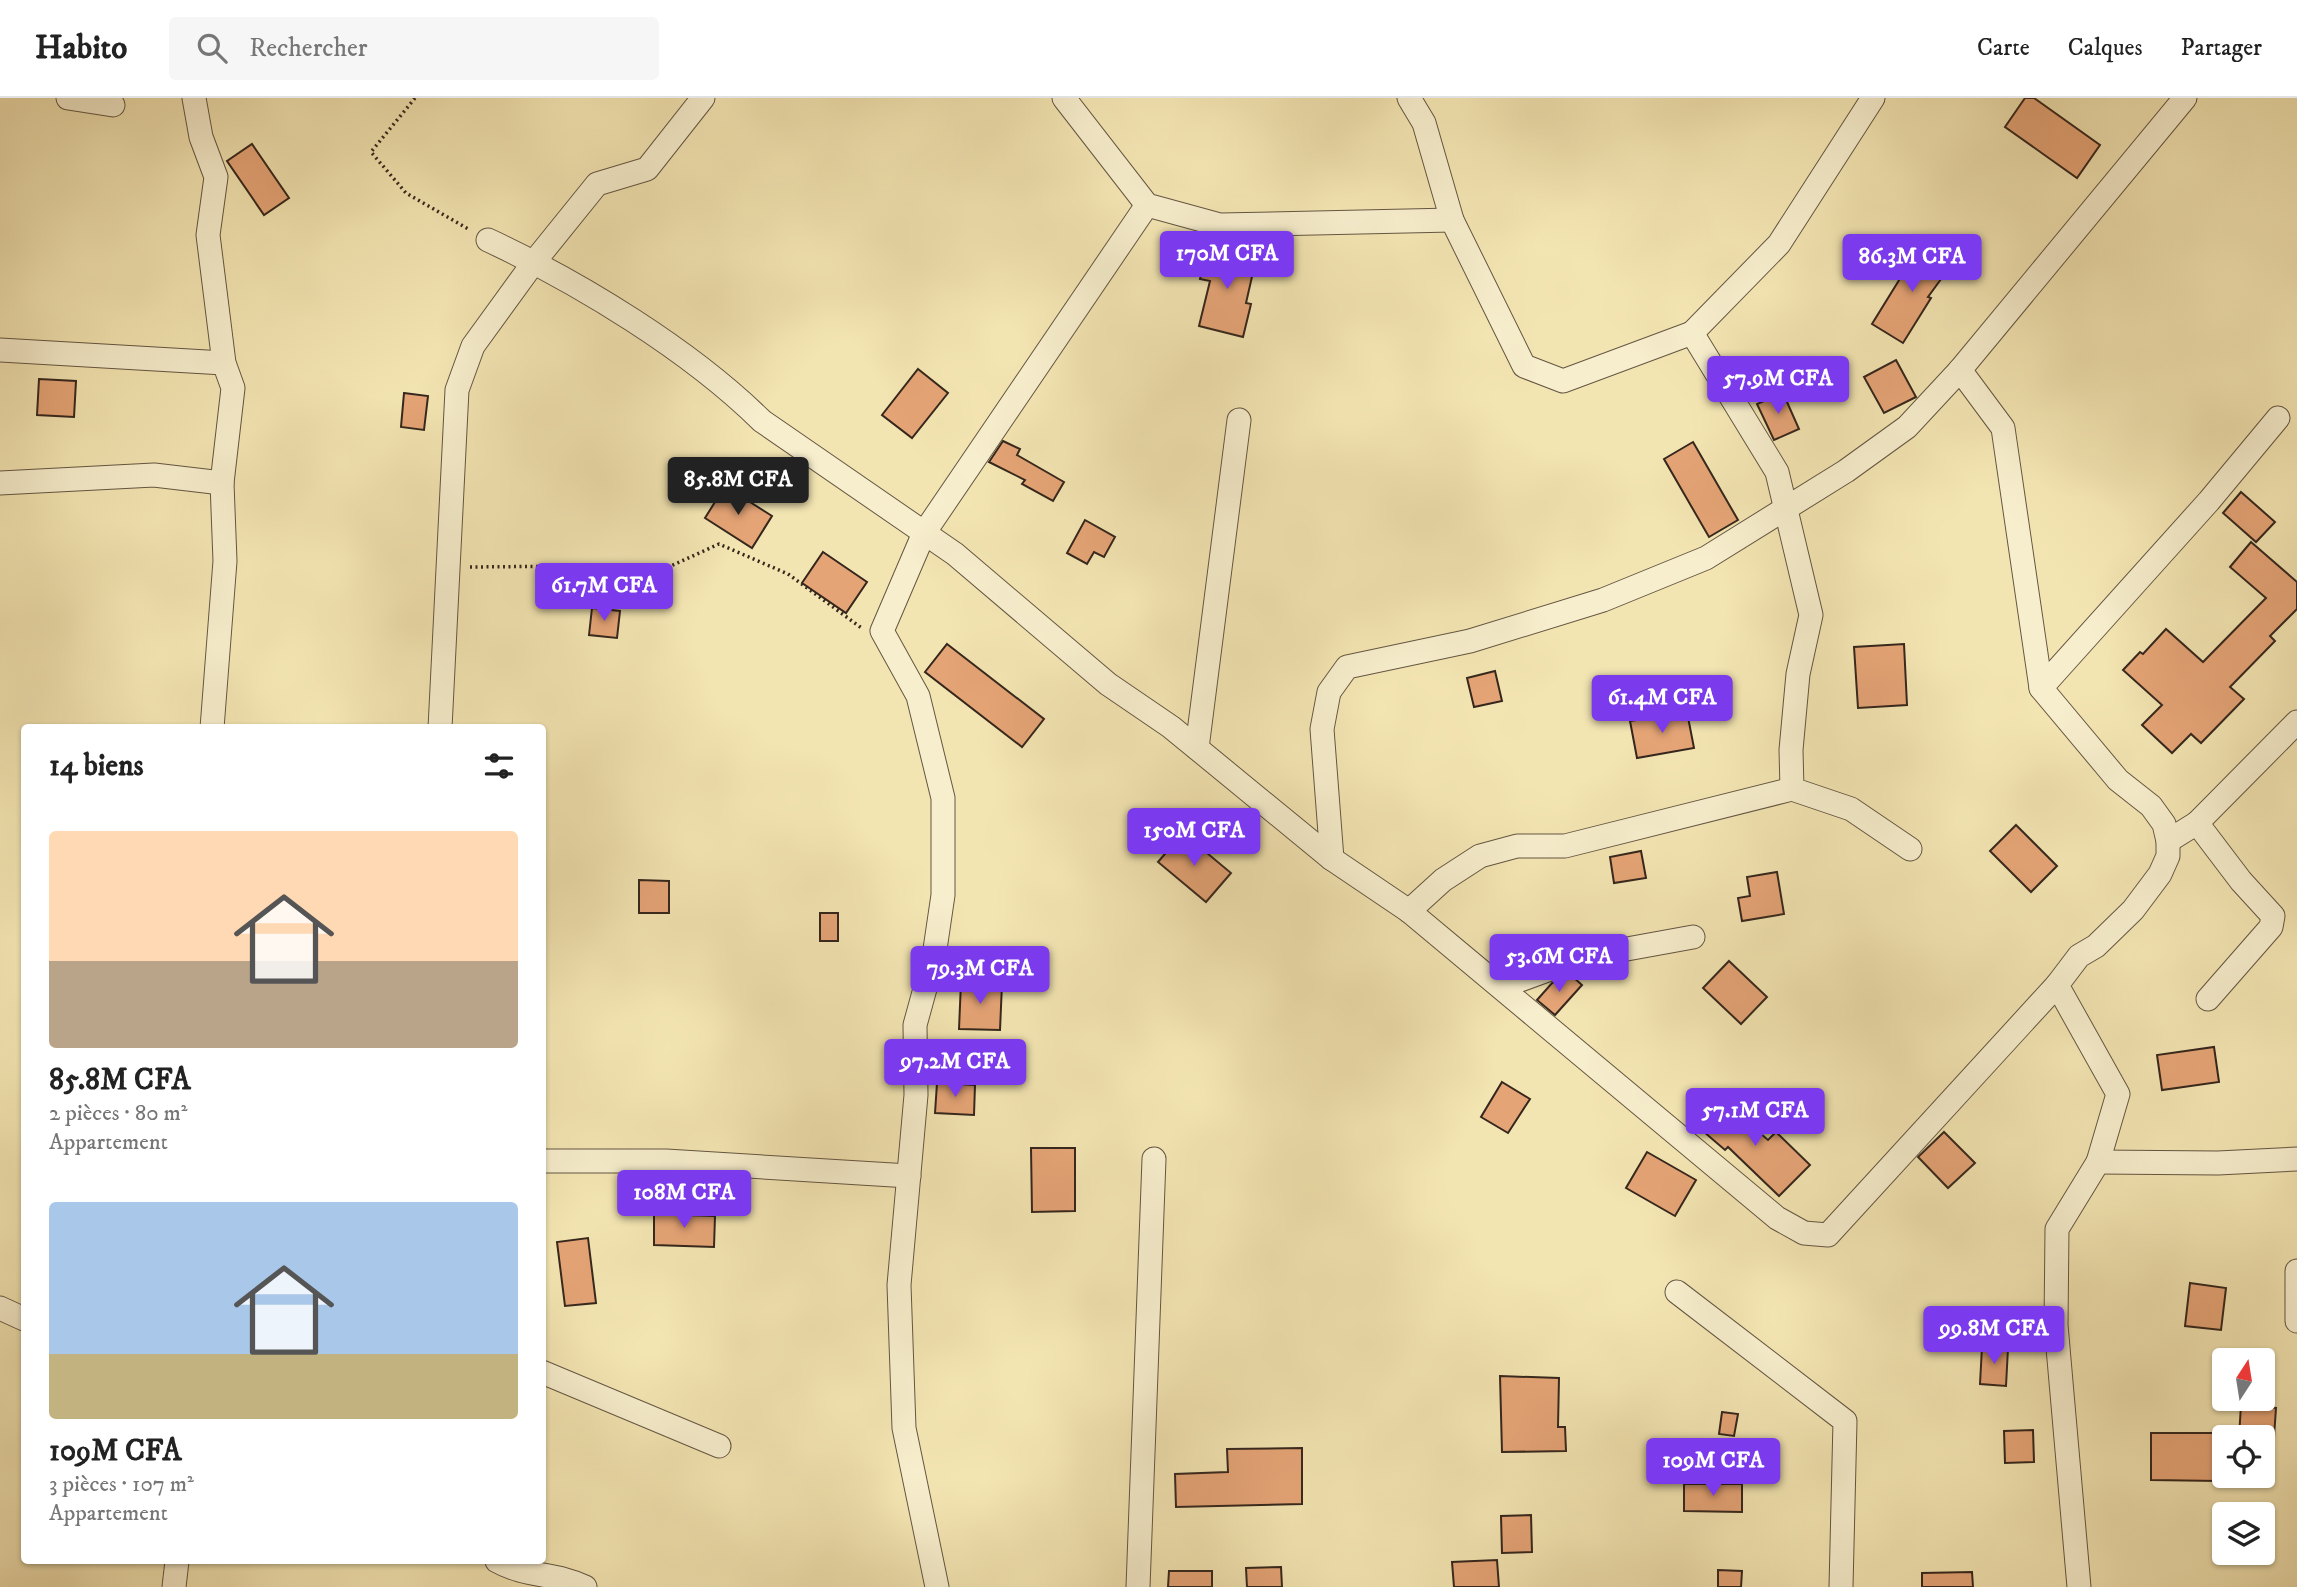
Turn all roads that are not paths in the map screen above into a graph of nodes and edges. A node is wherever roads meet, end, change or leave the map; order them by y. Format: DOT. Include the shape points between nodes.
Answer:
graph roads {
  1 [pos="68,98"];
  2 [pos="194,98"];
  3 [pos="703,98"];
  4 [pos="1064,98"];
  5 [pos="1409,98"];
  6 [pos="1873,98"];
  7 [pos="2185,98"];
  8 [pos="113,105"];
  9 [pos="1147,205"];
  10 [pos="1452,220"];
  11 [pos="488,240"];
  12 [pos="534,262"];
  13 [pos="1692,333"];
  14 [pos="0,350"];
  15 [pos="224,363"];
  16 [pos="1960,370"];
  17 [pos="2278,418"];
  18 [pos="1239,421"];
  19 [pos="0,483"];
  20 [pos="222,483"];
  21 [pos="1787,507"];
  22 [pos="923,533"];
  23 [pos="2041,688"];
  24 [pos="2297,722"];
  25 [pos="212,724"];
  26 [pos="440,724"];
  27 [pos="1197,748"];
  28 [pos="1792,789"];
  29 [pos="2197,823"];
  30 [pos="2168,841"];
  31 [pos="1910,849"];
  32 [pos="1332,859"];
  33 [pos="1409,911"];
  34 [pos="1693,937"];
  35 [pos="2057,985"];
  36 [pos="1501,987"];
  37 [pos="2208,999"];
  38 [pos="1154,1159"];
  39 [pos="2297,1159"];
  40 [pos="546,1161"];
  41 [pos="2098,1162"];
  42 [pos="909,1176"];
  43 [pos="2297,1271"];
  44 [pos="1677,1292"];
  45 [pos="0,1308"];
  46 [pos="21,1318"];
  47 [pos="2297,1321"];
  48 [pos="546,1374"];
  49 [pos="719,1446"];
  50 [pos="177,1564"];
  51 [pos="503,1564"];
  52 [pos="174,1587"];
  53 [pos="585,1587"];
  54 [pos="937,1587"];
  55 [pos="1138,1587"];
  56 [pos="1841,1587"];
  57 [pos="2078,1587"];
  1 -- 8 [label="street"];
  2 -- 15 [label="street" via="201,137 216,177 208,235"];
  3 -- 12 [label="street" via="647,169 597,184"];
  4 -- 9 [label="street"];
  5 -- 10 [label="street" via="1424,123"];
  6 -- 13 [label="street" via="1779,244"];
  7 -- 16 [label="street"];
  9 -- 10 [label="street" via="1220,225"];
  9 -- 22 [label="street"];
  10 -- 13 [label="street" via="1524,366 1563,382"];
  11 -- 12 [label="street"];
  12 -- 22 [label="street" via="683,354 762,421"];
  12 -- 26 [label="street" via="473,346 457,390"];
  13 -- 21 [label="street" via="1777,472"];
  14 -- 15 [label="street"];
  15 -- 20 [label="street" via="233,388"];
  16 -- 21 [label="street" via="1907,427"];
  16 -- 23 [label="street" via="2003,428"];
  17 -- 23 [label="street"];
  18 -- 27 [label="street"];
  19 -- 20 [label="street" via="154,475"];
  20 -- 25 [label="street" via="225,561"];
  21 -- 28 [label="street" via="1811,615 1798,674"];
  21 -- 32 [label="street" via="1706,558 1603,600 1470,641 1347,667 1329,692 1322,729"];
  22 -- 27 [label="street" via="966,563 1108,684"];
  22 -- 42 [label="street" via="881,631 918,696 943,798 943,895 934,956 915,1025 916,1096"];
  23 -- 30 [label="street" via="2118,780 2151,806 2164,824"];
  24 -- 29 [label="street"];
  27 -- 32 [label="street"];
  28 -- 31 [label="street" via="1852,810"];
  28 -- 33 [label="street" via="1566,846 1517,846 1479,856"];
  29 -- 30 [label="street"];
  29 -- 37 [label="street" via="2273,916 2271,927"];
  30 -- 35 [label="street" via="2168,856 2160,874 2133,911 2079,956"];
  32 -- 33 [label="street"];
  33 -- 36 [label="street"];
  34 -- 36 [label="street" via="1583,957"];
  35 -- 36 [label="street" via="1828,1235 1804,1233 1777,1218"];
  35 -- 41 [label="street" via="2118,1094"];
  38 -- 55 [label="street"];
  39 -- 41 [label="street"];
  40 -- 42 [label="street" via="666,1161"];
  41 -- 57 [label="street" via="2057,1229 2056,1325"];
  42 -- 54 [label="street" via="899,1284 904,1428"];
  43 -- 47 [label="street"];
  44 -- 56 [label="street" via="1845,1421"];
  45 -- 46 [label="street"];
  48 -- 49 [label="street"];
  50 -- 52 [label="street"];
  51 -- 53 [label="street"];
}
